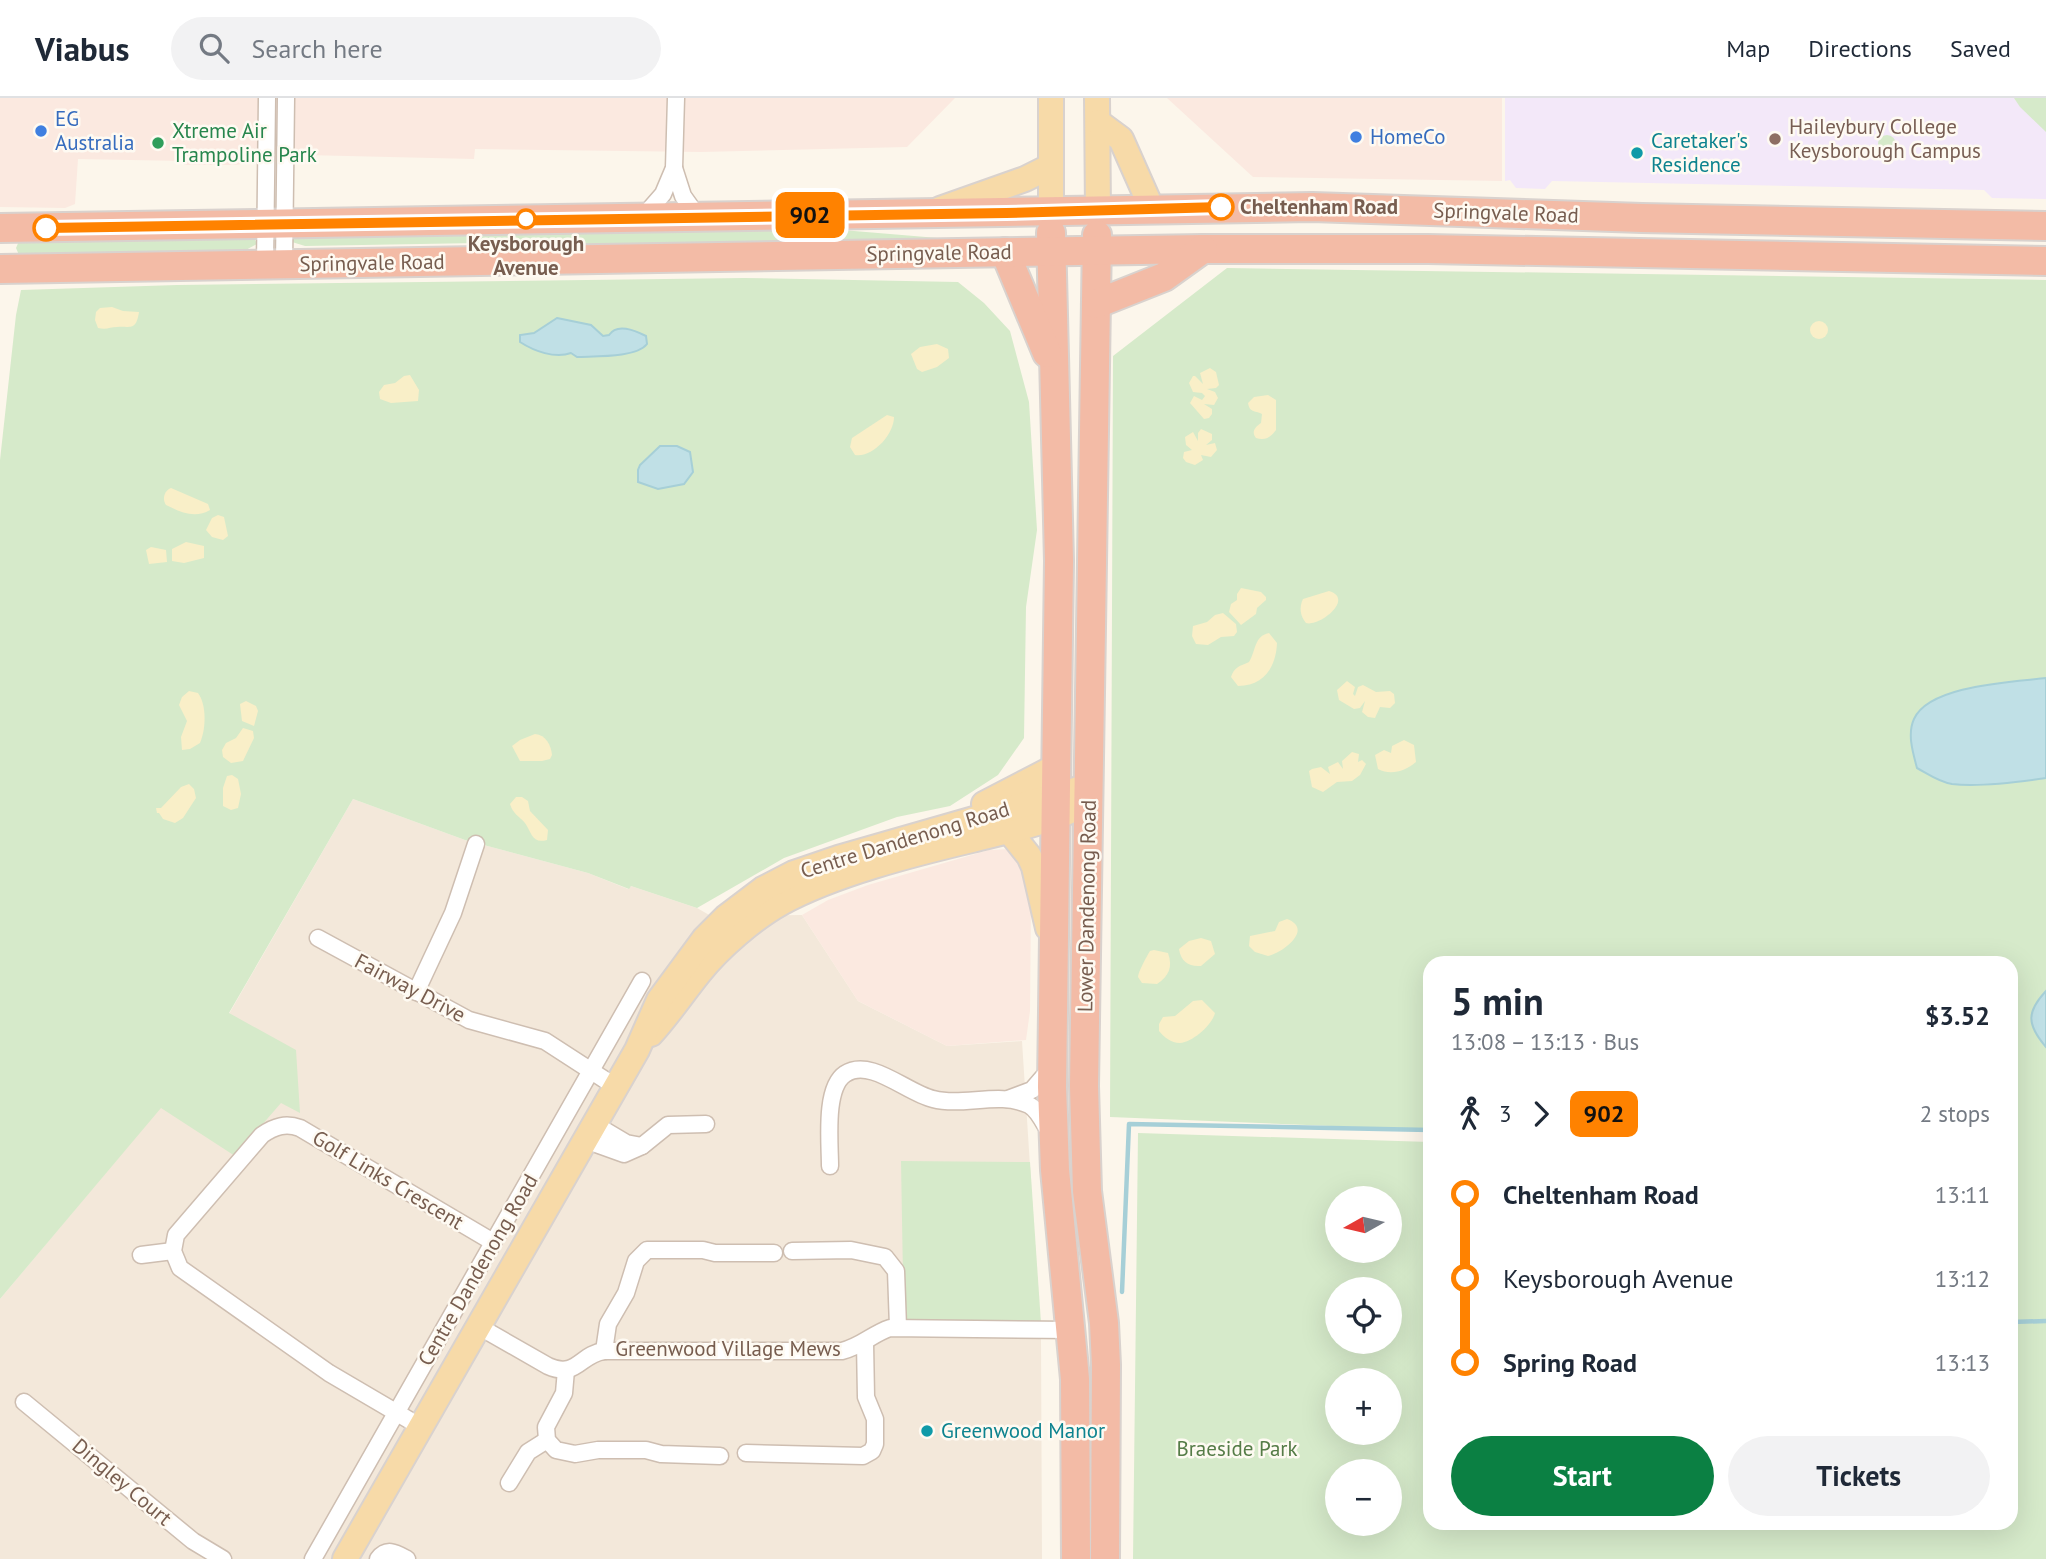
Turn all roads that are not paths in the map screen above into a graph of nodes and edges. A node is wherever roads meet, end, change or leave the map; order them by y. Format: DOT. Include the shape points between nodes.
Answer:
graph roads {
  1 [pos="267,98"];
  2 [pos="286,98"];
  3 [pos="676,98"];
  4 [pos="1051,98"];
  5 [pos="1098,110"];
  6 [pos="1051,166"];
  7 [pos="674,168"];
  8 [pos="1152,209"];
  9 [pos="1098,211"];
  10 [pos="1051,212"];
  11 [pos="930,213"];
  12 [pos="698,217"];
  13 [pos="642,218"];
  14 [pos="275,224"];
  15 [pos="2046,226"];
  16 [pos="0,228"];
  17 [pos="1203,249"];
  18 [pos="1051,251"];
  19 [pos="1097,251"];
  20 [pos="1005,252"];
  21 [pos="2046,261"];
  22 [pos="275,265"];
  23 [pos="0,269"];
  24 [pos="1096,304"];
  25 [pos="1053,369"];
  26 [pos="1057,766"];
  27 [pos="1088,794"];
  28 [pos="1056,806"];
  29 [pos="944,827"];
  30 [pos="1009,831"];
  31 [pos="476,844"];
  32 [pos="318,938"];
  33 [pos="1053,949"];
  34 [pos="642,981"];
  35 [pos="416,992"];
  36 [pos="636,1050"];
  37 [pos="1052,1067"];
  38 [pos="592,1071"];
  39 [pos="616,1087"];
  40 [pos="1006,1100"];
  41 [pos="706,1124"];
  42 [pos="589,1132"];
  43 [pos="1053,1140"];
  44 [pos="830,1166"];
  45 [pos="494,1242"];
  46 [pos="173,1251"];
  47 [pos="792,1251"];
  48 [pos="774,1253"];
  49 [pos="141,1255"];
  50 [pos="478,1326"];
  51 [pos="898,1327"];
  52 [pos="1072,1330"];
  53 [pos="865,1343"];
  54 [pos="604,1350"];
  55 [pos="566,1370"];
  56 [pos="24,1402"];
  57 [pos="397,1412"];
  58 [pos="421,1427"];
  59 [pos="547,1440"];
  60 [pos="746,1453"];
  61 [pos="720,1456"];
  62 [pos="509,1483"];
  63 [pos="379,1558"];
  64 [pos="223,1559"];
  65 [pos="313,1559"];
  66 [pos="345,1559"];
  67 [pos="407,1559"];
  68 [pos="1076,1559"];
  69 [pos="1105,1559"];
  1 -- 14 [label="street"];
  2 -- 14 [label="street"];
  3 -- 7 [label="street"];
  4 -- 6 [label="main road"];
  5 -- 8 [label="main road" via="1121,139"];
  5 -- 9 [label="main road"];
  6 -- 10 [label="main road"];
  6 -- 11 [label="main road"];
  7 -- 12 [label="street" via="683,196"];
  7 -- 13 [label="street" via="663,194"];
  8 -- 9 [label="highway, Springvale Road"];
  8 -- 15 [label="highway, Springvale Road" via="1312,207"];
  9 -- 10 [label="highway, Springvale Road"];
  9 -- 19 [label="highway"];
  10 -- 11 [label="highway, Springvale Road"];
  10 -- 18 [label="highway"];
  11 -- 12 [label="highway, Springvale Road"];
  12 -- 13 [label="highway, Springvale Road"];
  13 -- 14 [label="highway, Springvale Road"];
  14 -- 16 [label="highway, Springvale Road"];
  14 -- 22 [label="street"];
  17 -- 19 [label="highway, Springvale Road"];
  17 -- 21 [label="highway, Springvale Road"];
  17 -- 24 [label="highway" via="1164,277"];
  18 -- 19 [label="highway, Springvale Road"];
  18 -- 20 [label="highway, Springvale Road"];
  18 -- 25 [label="highway, Lower Dandenong Road"];
  19 -- 24 [label="highway, Lower Dandenong Road"];
  20 -- 22 [label="highway, Springvale Road"];
  20 -- 25 [label="highway"];
  22 -- 23 [label="highway, Springvale Road"];
  24 -- 27 [label="highway, Lower Dandenong Road"];
  25 -- 26 [label="highway, Lower Dandenong Road" via="1059,561"];
  26 -- 28 [label="highway, Lower Dandenong Road"];
  26 -- 29 [label="main road"];
  27 -- 28 [label="main road, Centre Dandenong Road"];
  27 -- 69 [label="highway, Lower Dandenong Road" via="1084,1118 1087,1191 1104,1323"];
  28 -- 29 [label="main road, Centre Dandenong Road"];
  28 -- 30 [label="main road, Centre Dandenong Road"];
  28 -- 33 [label="highway, Lower Dandenong Road"];
  29 -- 36 [label="main road, Centre Dandenong Road" via="803,870 753,896 726,916 692,955 659,1000"];
  30 -- 33 [label="main road" via="1034,867"];
  30 -- 36 [label="main road, Centre Dandenong Road" via="820,885 780,904 701,970"];
  31 -- 35 [label="street" via="453,913"];
  32 -- 35 [label="street, Fairway Drive"];
  33 -- 37 [label="highway, Lower Dandenong Road"];
  34 -- 38 [label="street, Centre Dandenong Road"];
  35 -- 38 [label="street, Fairway Drive" via="469,1020 545,1041"];
  36 -- 39 [label="main road, Centre Dandenong Road"];
  37 -- 40 [label="street" via="1032,1090"];
  37 -- 43 [label="highway, Lower Dandenong Road"];
  38 -- 39 [label="street, Fairway Drive"];
  38 -- 45 [label="street, Centre Dandenong Road"];
  39 -- 42 [label="main road, Centre Dandenong Road"];
  40 -- 43 [label="street" via="1035,1110"];
  40 -- 44 [label="street" via="931,1099 874,1072 854,1070 841,1078 832,1096"];
  41 -- 42 [label="street" via="668,1125 632,1152 617,1153"];
  42 -- 50 [label="main road, Centre Dandenong Road"];
  43 -- 52 [label="highway, Lower Dandenong Road"];
  45 -- 46 [label="street, Golf Links Crescent" via="290,1125 262,1135 176,1235"];
  45 -- 57 [label="street, Centre Dandenong Road"];
  46 -- 49 [label="street"];
  46 -- 57 [label="street" via="180,1268 329,1373"];
  47 -- 51 [label="street" via="851,1250 885,1257 896,1271"];
  48 -- 54 [label="street" via="647,1250 635,1261 626,1293 608,1324"];
  50 -- 55 [label="street" via="548,1366"];
  50 -- 58 [label="main road, Centre Dandenong Road"];
  51 -- 52 [label="street, Greenwood Village Mews"];
  51 -- 53 [label="street, Greenwood Village Mews" via="880,1331"];
  52 -- 68 [label="highway, Lower Dandenong Road"];
  53 -- 54 [label="street, Greenwood Village Mews" via="832,1352"];
  53 -- 60 [label="street" via="866,1397 875,1419 872,1451 863,1455"];
  54 -- 55 [label="street, Greenwood Village Mews"];
  55 -- 59 [label="street" via="564,1393 546,1427"];
  56 -- 64 [label="street, Dingley Court" via="193,1541"];
  57 -- 58 [label="street"];
  57 -- 65 [label="street, Centre Dandenong Road"];
  58 -- 66 [label="main road, Centre Dandenong Road"];
  59 -- 61 [label="street" via="556,1450 569,1454 646,1450"];
  59 -- 62 [label="street" via="528,1452"];
  63 -- 67 [label="street" via="392,1551"];
}
